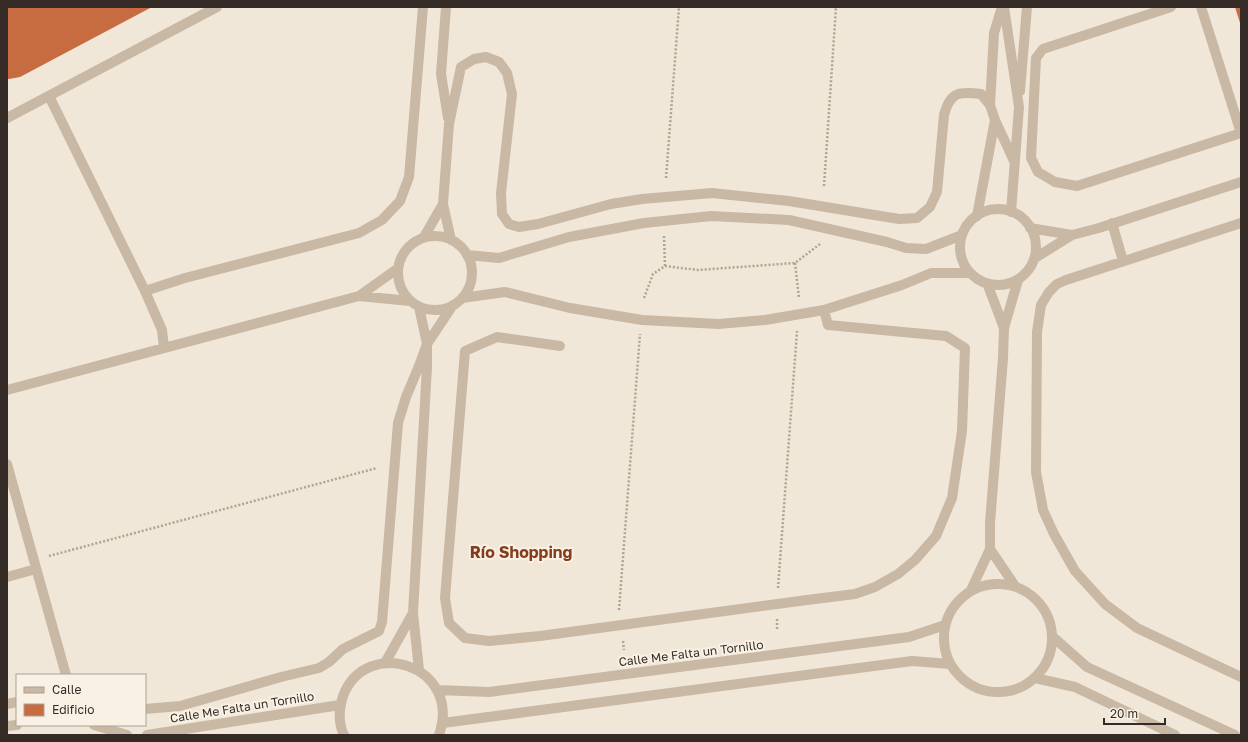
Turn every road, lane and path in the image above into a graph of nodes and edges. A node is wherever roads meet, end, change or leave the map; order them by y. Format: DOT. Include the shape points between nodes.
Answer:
graph roads {
  1 [pos="217,7"];
  2 [pos="422,7"];
  3 [pos="446,7"];
  4 [pos="679,7"];
  5 [pos="836,7"];
  6 [pos="1003,7"];
  7 [pos="1027,7"];
  8 [pos="1171,7"];
  9 [pos="1201,7"];
  10 [pos="48,96"];
  11 [pos="990,106"];
  12 [pos="1018,107"];
  13 [pos="7,118"];
  14 [pos="995,120"];
  15 [pos="449,124"];
  16 [pos="1241,133"];
  17 [pos="1014,161"];
  18 [pos="666,178"];
  19 [pos="1241,182"];
  20 [pos="824,186"];
  21 [pos="443,204"];
  22 [pos="1011,212"];
  23 [pos="977,216"];
  24 [pos="1112,223"];
  25 [pos="1241,223"];
  26 [pos="1030,228"];
  27 [pos="664,235"];
  28 [pos="962,235"];
  29 [pos="1072,235"];
  30 [pos="424,237"];
  31 [pos="451,240"];
  32 [pos="820,244"];
  33 [pos="467,255"];
  34 [pos="1034,258"];
  35 [pos="1123,261"];
  36 [pos="795,263"];
  37 [pos="665,266"];
  38 [pos="398,269"];
  39 [pos="970,273"];
  40 [pos="1018,280"];
  41 [pos="987,283"];
  42 [pos="144,291"];
  43 [pos="359,296"];
  44 [pos="462,298"];
  45 [pos="644,298"];
  46 [pos="799,298"];
  47 [pos="410,301"];
  48 [pos="453,305"];
  49 [pos="419,307"];
  50 [pos="824,310"];
  51 [pos="1004,328"];
  52 [pos="797,331"];
  53 [pos="640,334"];
  54 [pos="426,344"];
  55 [pos="560,346"];
  56 [pos="164,348"];
  57 [pos="7,390"];
  58 [pos="7,464"];
  59 [pos="377,468"];
  60 [pos="46,549"];
  61 [pos="990,549"];
  62 [pos="36,569"];
  63 [pos="7,577"];
  64 [pos="1015,586"];
  65 [pos="971,590"];
  66 [pos="777,604"];
  67 [pos="413,613"];
  68 [pos="620,625"];
  69 [pos="945,625"];
  70 [pos="777,630"];
  71 [pos="1053,637"];
  72 [pos="624,650"];
  73 [pos="385,663"];
  74 [pos="950,664"];
  75 [pos="419,670"];
  76 [pos="66,674"];
  77 [pos="1241,677"];
  78 [pos="1035,678"];
  79 [pos="438,690"];
  80 [pos="340,705"];
  81 [pos="146,709"];
  82 [pos="443,723"];
  83 [pos="97,726"];
  84 [pos="127,735"];
  85 [pos="147,735"];
  86 [pos="344,735"];
  87 [pos="439,735"];
  88 [pos="1175,735"];
  89 [pos="1234,735"];
  1 -- 10 [label="street"];
  2 -- 42 [label="street" via="409,177 400,201 382,220 359,233"];
  3 -- 15 [label="street" via="441,74"];
  4 -- 18 [label="path"];
  5 -- 20 [label="path"];
  6 -- 11 [label="street" via="994,33"];
  6 -- 12 [label="street"];
  7 -- 12 [label="street"];
  8 -- 16 [label="street" via="1043,49 1036,58 1031,158 1038,172 1055,182 1077,186"];
  9 -- 16 [label="street"];
  10 -- 13 [label="street"];
  10 -- 42 [label="street"];
  11 -- 14 [label="street"];
  11 -- 15 [label="street" via="981,94 968,92 956,94 947,102 937,192 930,207 917,218 899,219 789,201 712,193 611,204 519,227 509,224 502,214 501,193 512,94 507,73 499,62 486,57 474,59 461,68"];
  12 -- 17 [label="street"];
  14 -- 17 [label="street"];
  14 -- 23 [label="street"];
  15 -- 21 [label="street"];
  17 -- 22 [label="street"];
  19 -- 24 [label="street"];
  21 -- 30 [label="street"];
  21 -- 31 [label="street"];
  22 -- 23 [label="street" via="987,211"];
  22 -- 26 [label="street" via="1022,218"];
  23 -- 28 [label="street" via="968,224"];
  24 -- 29 [label="street"];
  24 -- 35 [label="street"];
  25 -- 35 [label="street"];
  26 -- 29 [label="street"];
  26 -- 34 [label="street" via="1035,237"];
  27 -- 37 [label="path"];
  28 -- 33 [label="street" via="926,249 906,248 789,220 711,216 644,222 570,236 499,258"];
  28 -- 39 [label="street" via="961,255"];
  29 -- 34 [label="street"];
  30 -- 31 [label="street"];
  30 -- 38 [label="street" via="406,250 400,258"];
  31 -- 33 [label="street"];
  32 -- 36 [label="path"];
  33 -- 44 [label="street" via="472,277"];
  34 -- 40 [label="street" via="1031,267"];
  35 -- 77 [label="street" via="1057,284 1041,305 1037,332 1036,472 1043,510 1075,571 1105,604 1137,628"];
  36 -- 37 [label="path" via="698,270"];
  36 -- 46 [label="path"];
  37 -- 45 [label="path" via="653,274"];
  38 -- 43 [label="street"];
  38 -- 47 [label="street" via="398,281 402,292"];
  39 -- 41 [label="street"];
  39 -- 50 [label="street" via="932,274"];
  40 -- 41 [label="street" via="1008,284"];
  40 -- 51 [label="street"];
  41 -- 51 [label="street"];
  42 -- 56 [label="street" via="162,330"];
  43 -- 47 [label="street"];
  43 -- 56 [label="street"];
  44 -- 48 [label="street"];
  44 -- 50 [label="street" via="505,292 570,308 642,320 719,324 765,320"];
  47 -- 49 [label="street"];
  48 -- 49 [label="street" via="430,310"];
  48 -- 54 [label="street"];
  49 -- 54 [label="street"];
  50 -- 66 [label="street" via="828,325 946,336 965,348 962,430 952,498 936,536 915,560 898,574 875,587 855,594"];
  51 -- 61 [label="street"];
  52 -- 66 [label="path"];
  53 -- 68 [label="path"];
  54 -- 67 [label="street" via="427,367"];
  54 -- 81 [label="street" via="397,428 394,492 383,616 379,631 343,649 319,668 180,706"];
  55 -- 68 [label="street" via="497,337 466,351 445,598 449,623 465,638 489,641"];
  56 -- 57 [label="street"];
  58 -- 62 [label="street"];
  59 -- 60 [label="path" via="48,556"];
  61 -- 64 [label="street"];
  61 -- 65 [label="street"];
  62 -- 63 [label="street"];
  62 -- 76 [label="street"];
  64 -- 65 [label="street" via="993,584"];
  64 -- 71 [label="street" via="1034,597 1048,615"];
  65 -- 69 [label="street" via="954,605"];
  66 -- 68 [label="street"];
  66 -- 70 [label="path"];
  67 -- 73 [label="street"];
  67 -- 75 [label="street"];
  68 -- 72 [label="path"];
  69 -- 74 [label="street" via="944,645"];
  69 -- 79 [label="street, Calle Me Falta un Tornillo" via="909,637 489,692"];
  71 -- 78 [label="street" via="1048,659"];
  71 -- 89 [label="street" via="1087,667"];
  73 -- 75 [label="street" via="403,664"];
  73 -- 80 [label="street" via="356,676 346,689"];
  74 -- 78 [label="street" via="963,679 986,690 1000,692 1019,688"];
  74 -- 82 [label="street" via="912,661"];
  75 -- 79 [label="street"];
  78 -- 88 [label="street" via="1075,687"];
  79 -- 82 [label="street" via="443,706"];
  80 -- 85 [label="street, Calle Me Falta un Tornillo"];
  80 -- 86 [label="street" via="339,718"];
  82 -- 87 [label="street"];
  83 -- 84 [label="street"];
}
